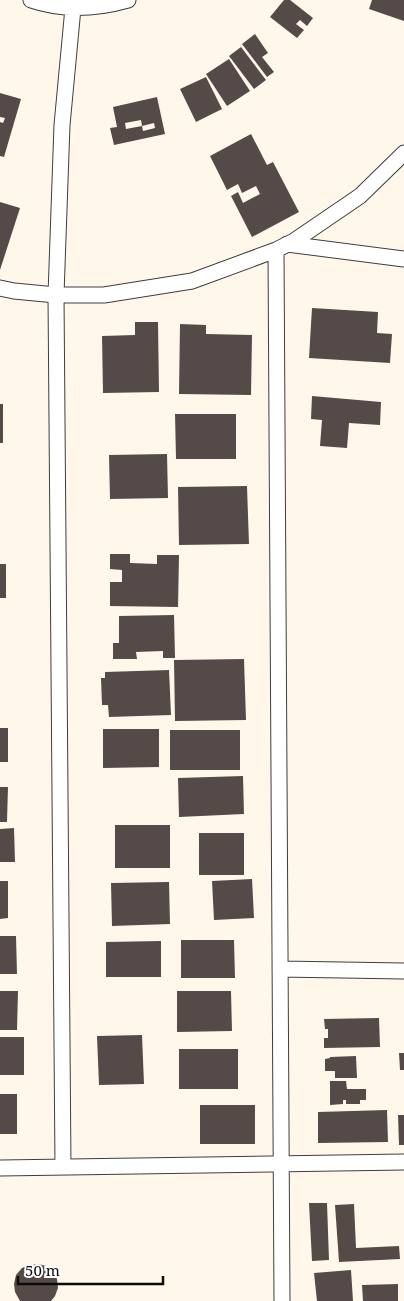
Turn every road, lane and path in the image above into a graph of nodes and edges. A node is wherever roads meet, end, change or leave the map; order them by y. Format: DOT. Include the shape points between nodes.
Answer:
graph roads {
  1 [pos="31,0"];
  2 [pos="128,0"];
  3 [pos="73,8"];
  4 [pos="404,153"];
  5 [pos="281,247"];
  6 [pos="404,259"];
  7 [pos="0,288"];
  8 [pos="56,295"];
  9 [pos="280,969"];
  10 [pos="404,971"];
  11 [pos="404,1162"];
  12 [pos="281,1164"];
  13 [pos="0,1168"];
  14 [pos="63,1168"];
  15 [pos="282,1301"];
  1 -- 3 [label="street"];
  2 -- 3 [label="street" via="107,6"];
  3 -- 8 [label="street" via="62,125"];
  4 -- 5 [label="street" via="360,196"];
  5 -- 6 [label="street"];
  5 -- 8 [label="street" via="192,282 104,295"];
  5 -- 9 [label="street"];
  7 -- 8 [label="street"];
  8 -- 14 [label="street"];
  9 -- 10 [label="street"];
  9 -- 12 [label="street"];
  11 -- 12 [label="street"];
  12 -- 14 [label="street"];
  12 -- 15 [label="street"];
  13 -- 14 [label="street"];
}
